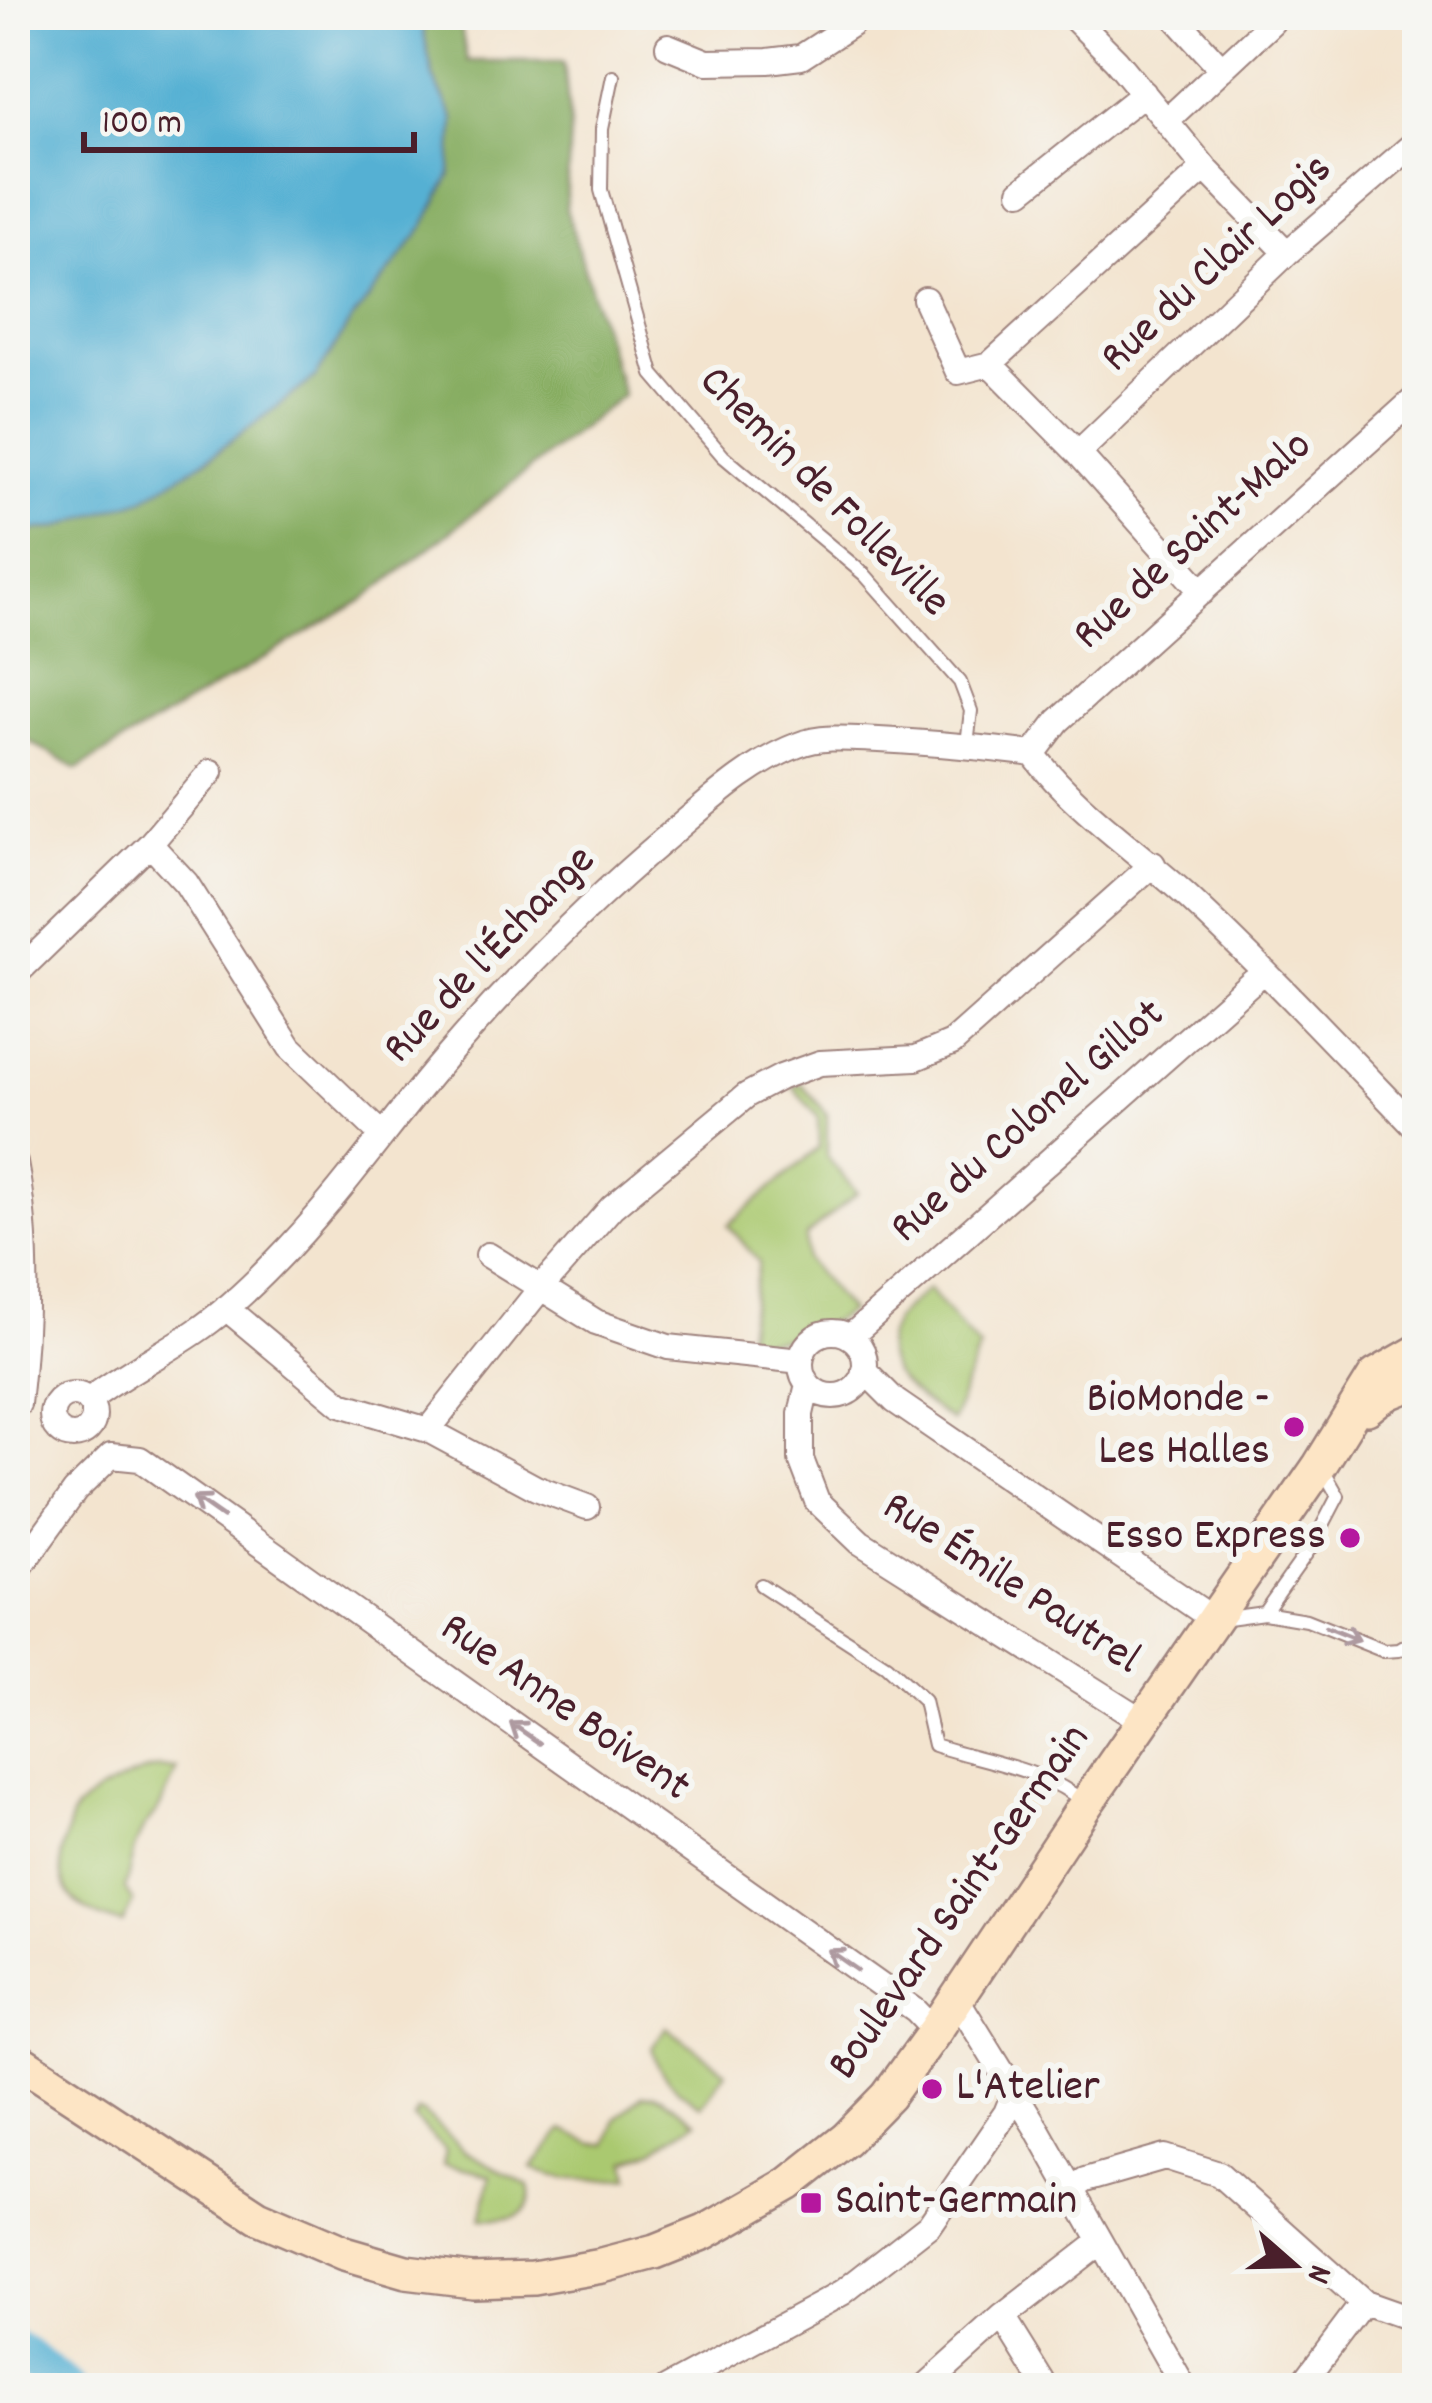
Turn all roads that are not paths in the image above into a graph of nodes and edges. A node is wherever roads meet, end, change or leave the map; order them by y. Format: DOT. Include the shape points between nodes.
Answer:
graph roads {
  1 [pos="858,15"];
  2 [pos="1071,15"];
  3 [pos="1173,15"];
  4 [pos="1272,22"];
  5 [pos="668,46"];
  6 [pos="1222,68"];
  7 [pos="613,76"];
  8 [pos="1144,93"];
  9 [pos="1166,121"];
  10 [pos="1417,141"];
  11 [pos="1205,168"];
  12 [pos="1021,191"];
  13 [pos="1287,253"];
  14 [pos="925,298"];
  15 [pos="990,364"];
  16 [pos="1417,397"];
  17 [pos="1078,453"];
  18 [pos="1202,592"];
  19 [pos="967,744"];
  20 [pos="1033,754"];
  21 [pos="212,772"];
  22 [pos="150,844"];
  23 [pos="1153,864"];
  24 [pos="1264,971"];
  25 [pos="15,975"];
  26 [pos="1417,1129"];
  27 [pos="382,1135"];
  28 [pos="15,1163"];
  29 [pos="488,1255"];
  30 [pos="540,1289"];
  31 [pos="226,1309"];
  32 [pos="850,1337"];
  33 [pos="1417,1352"];
  34 [pos="864,1370"];
  35 [pos="804,1372"];
  36 [pos="1417,1383"];
  37 [pos="16,1403"];
  38 [pos="51,1414"];
  39 [pos="83,1421"];
  40 [pos="1342,1429"];
  41 [pos="428,1430"];
  42 [pos="111,1456"];
  43 [pos="1320,1465"];
  44 [pos="83,1483"];
  45 [pos="587,1507"];
  46 [pos="15,1574"];
  47 [pos="761,1585"];
  48 [pos="1264,1612"];
  49 [pos="1213,1619"];
  50 [pos="1417,1639"];
  51 [pos="1143,1721"];
  52 [pos="1086,1804"];
  53 [pos="957,1999"];
  54 [pos="935,2031"];
  55 [pos="15,2058"];
  56 [pos="1015,2091"];
  57 [pos="1071,2189"];
  58 [pos="1100,2242"];
  59 [pos="1363,2303"];
  60 [pos="1004,2318"];
  61 [pos="1417,2322"];
  62 [pos="668,2388"];
  63 [pos="924,2388"];
  64 [pos="1047,2388"];
  65 [pos="1184,2388"];
  66 [pos="1299,2388"];
  1 -- 5 [label="street" via="802,56 707,62"];
  2 -- 8 [label="street"];
  3 -- 6 [label="street"];
  4 -- 6 [label="street"];
  6 -- 9 [label="street"];
  7 -- 19 [label="lane, Chemin de Folleville" via="601,190 653,374 723,456 865,575 960,682 971,711"];
  8 -- 9 [label="street"];
  8 -- 12 [label="street"];
  9 -- 11 [label="street"];
  10 -- 13 [label="street, Rue du Clair Logis"];
  11 -- 13 [label="street"];
  11 -- 15 [label="street"];
  13 -- 17 [label="street, Rue du Clair Logis"];
  14 -- 15 [label="street" via="958,372"];
  15 -- 17 [label="street"];
  16 -- 18 [label="street, Rue de Saint-Malo"];
  17 -- 18 [label="street"];
  18 -- 20 [label="street, Rue de Saint-Malo" via="1058,721"];
  19 -- 20 [label="street, Rue de l'Échange"];
  19 -- 27 [label="street, Rue de l'Échange" via="802,743 733,782 589,907"];
  20 -- 23 [label="street"];
  21 -- 22 [label="street"];
  22 -- 25 [label="street"];
  22 -- 27 [label="street" via="186,884 290,1047"];
  23 -- 24 [label="street"];
  23 -- 30 [label="street" via="952,1043 916,1058 820,1063 747,1095 613,1207"];
  24 -- 26 [label="street"];
  24 -- 32 [label="street, Rue du Colonel Gillot"];
  27 -- 31 [label="street, Rue de l'Échange"];
  28 -- 37 [label="street" via="26,1287"];
  29 -- 30 [label="street"];
  30 -- 35 [label="street" via="596,1322 668,1347"];
  30 -- 41 [label="street"];
  31 -- 39 [label="street, Rue de l'Échange" via="110,1383"];
  31 -- 41 [label="street" via="341,1404"];
  32 -- 34 [label="street"];
  32 -- 35 [label="street" via="818,1335"];
  33 -- 40 [label="main road, Boulevard Saint-Germain" via="1375,1376"];
  34 -- 35 [label="street" via="840,1395 816,1391"];
  34 -- 49 [label="street" via="895,1401"];
  35 -- 51 [label="street, Rue Émile Pautrel" via="801,1460 818,1501 860,1542"];
  36 -- 40 [label="main road, Boulevard Saint-Germain" via="1380,1396"];
  37 -- 38 [label="street"];
  38 -- 39 [label="street" via="54,1426"];
  38 -- 39 [label="street, Rue de l'Échange" via="56,1402 80,1395"];
  39 -- 42 [label="street"];
  39 -- 44 [label="street"];
  40 -- 43 [label="main road, Boulevard Saint-Germain"];
  41 -- 45 [label="street"];
  42 -- 44 [label="street"];
  54 -- 42 [label="street, Rue Anne Boivent, one-way" via="140,1459"];
  43 -- 48 [label="lane" via="1338,1496"];
  43 -- 49 [label="main road, Boulevard Saint-Germain"];
  44 -- 46 [label="street"];
  47 -- 52 [label="lane" via="886,1666 924,1701 934,1745 1002,1763"];
  48 -- 49 [label="lane"];
  48 -- 50 [label="lane, one-way" via="1306,1619 1384,1651"];
  49 -- 51 [label="main road, Boulevard Saint-Germain"];
  51 -- 52 [label="main road, Boulevard Saint-Germain"];
  52 -- 53 [label="main road, Boulevard Saint-Germain"];
  53 -- 54 [label="main road, Boulevard Saint-Germain"];
  53 -- 56 [label="street"];
  54 -- 55 [label="main road, Boulevard Saint-Germain" via="846,2139 789,2184 705,2232 602,2266 472,2280 344,2254 258,2217"];
  56 -- 57 [label="street"];
  56 -- 62 [label="street" via="928,2225 842,2293"];
  57 -- 58 [label="street"];
  57 -- 59 [label="street" via="1165,2157 1219,2174"];
  58 -- 60 [label="street"];
  58 -- 65 [label="street"];
  59 -- 61 [label="street"];
  59 -- 66 [label="street"];
  60 -- 63 [label="street"];
  60 -- 64 [label="street"];
}
